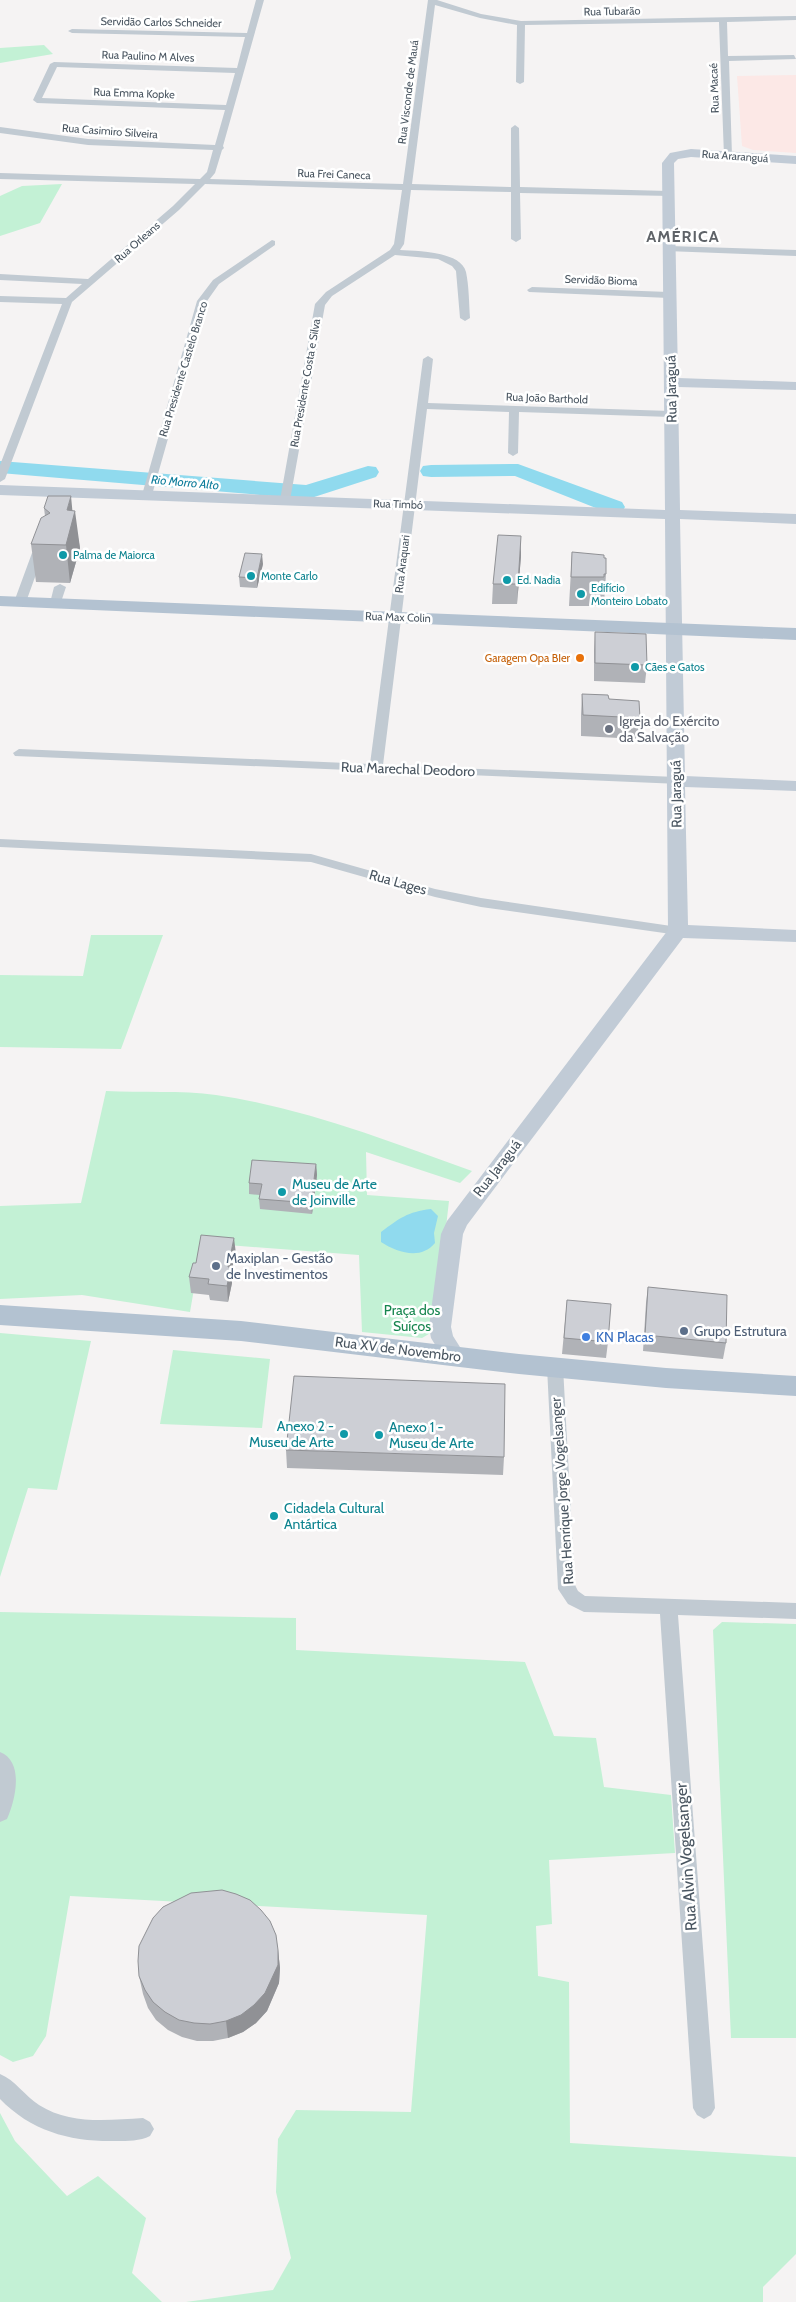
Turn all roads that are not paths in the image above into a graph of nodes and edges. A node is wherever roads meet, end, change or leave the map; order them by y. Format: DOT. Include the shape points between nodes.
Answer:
graph roads {
  1 [pos="260,0"];
  2 [pos="432,0"];
  3 [pos="796,18"];
  4 [pos="723,20"];
  5 [pos="521,23"];
  6 [pos="72,32"];
  7 [pos="250,35"];
  8 [pos="794,57"];
  9 [pos="724,59"];
  10 [pos="240,71"];
  11 [pos="520,82"];
  12 [pos="37,100"];
  13 [pos="230,108"];
  14 [pos="516,128"];
  15 [pos="0,130"];
  16 [pos="109,140"];
  17 [pos="220,146"];
  18 [pos="674,156"];
  19 [pos="728,156"];
  20 [pos="796,160"];
  21 [pos="0,176"];
  22 [pos="205,181"];
  23 [pos="407,187"];
  24 [pos="516,190"];
  25 [pos="668,194"];
  26 [pos="516,240"];
  27 [pos="272,243"];
  28 [pos="669,250"];
  29 [pos="393,252"];
  30 [pos="796,254"];
  31 [pos="0,277"];
  32 [pos="90,282"];
  33 [pos="532,290"];
  34 [pos="669,295"];
  35 [pos="0,299"];
  36 [pos="68,301"];
  37 [pos="465,318"];
  38 [pos="428,359"];
  39 [pos="670,382"];
  40 [pos="796,386"];
  41 [pos="422,406"];
  42 [pos="514,409"];
  43 [pos="671,414"];
  44 [pos="513,454"];
  45 [pos="1,481"];
  46 [pos="149,486"];
  47 [pos="286,497"];
  48 [pos="410,505"];
  49 [pos="672,514"];
  50 [pos="796,519"];
  51 [pos="47,550"];
  52 [pos="0,601"];
  53 [pos="20,602"];
  54 [pos="395,617"];
  55 [pos="674,629"];
  56 [pos="796,634"];
  57 [pos="19,753"];
  58 [pos="376,768"];
  59 [pos="676,781"];
  60 [pos="796,786"];
  61 [pos="0,843"];
  62 [pos="678,931"];
  63 [pos="796,936"];
  64 [pos="0,1315"];
  65 [pos="453,1356"];
  66 [pos="555,1367"];
  67 [pos="796,1386"];
  68 [pos="668,1607"];
  69 [pos="796,1611"];
  70 [pos="0,1761"];
  71 [pos="0,1813"];
  72 [pos="0,2084"];
  73 [pos="704,2108"];
  74 [pos="143,2129"];
  1 -- 7 [label="street, Rua Orleans"];
  2 -- 5 [label="street, Rua Tubarão" via="480,16"];
  2 -- 23 [label="street, Rua Visconde de Mauá"];
  3 -- 4 [label="street, Rua Tubarão"];
  4 -- 5 [label="street, Rua Tubarão"];
  4 -- 9 [label="street, Rua Macaé"];
  5 -- 11 [label="street"];
  6 -- 7 [label="street, Servidão Carlos Schneider"];
  7 -- 10 [label="street, Rua Orleans"];
  8 -- 9 [label="street"];
  9 -- 19 [label="street, Rua Macaé"];
  10 -- 12 [label="street, Rua Paulino M Alves" via="54,64"];
  10 -- 13 [label="street, Rua Orleans"];
  12 -- 13 [label="street, Rua Emma Kopke"];
  13 -- 17 [label="street, Rua Orleans"];
  14 -- 24 [label="street"];
  15 -- 17 [label="street, Rua Casimiro Silveira" via="88,142"];
  16 -- 17 [label="street"];
  17 -- 22 [label="street, Rua Orleans" via="215,166"];
  18 -- 19 [label="street, Rua Araranguá" via="691,153"];
  18 -- 25 [label="street, Rua Jaraguá" via="668,163"];
  19 -- 20 [label="street, Rua Araranguá"];
  21 -- 22 [label="street, Rua Frei Caneca"];
  22 -- 23 [label="street, Rua Frei Caneca"];
  22 -- 32 [label="street, Rua Orleans"];
  23 -- 24 [label="street, Rua Frei Caneca"];
  23 -- 29 [label="street" via="399,244"];
  24 -- 25 [label="street, Rua Frei Caneca"];
  24 -- 26 [label="street"];
  25 -- 28 [label="street, Rua Jaraguá"];
  27 -- 46 [label="street, Rua Presidente Castelo Branco" via="216,282 202,301"];
  28 -- 30 [label="street"];
  28 -- 34 [label="street, Rua Jaraguá"];
  29 -- 37 [label="street" via="438,258 458,265"];
  29 -- 47 [label="street, Rua Presidente Costa e Silva" via="329,294 320,304"];
  31 -- 32 [label="street"];
  32 -- 36 [label="street, Rua Orleans"];
  33 -- 34 [label="street, Servidão Bioma"];
  34 -- 39 [label="street, Rua Jaraguá"];
  35 -- 36 [label="street"];
  36 -- 45 [label="street, Rua Orleans"];
  38 -- 41 [label="street, Rua Araquari"];
  39 -- 40 [label="street"];
  39 -- 43 [label="street, Rua Jaraguá"];
  41 -- 42 [label="street, Rua João Barthold"];
  41 -- 48 [label="street, Rua Araquari"];
  42 -- 43 [label="street, Rua João Barthold"];
  42 -- 44 [label="street"];
  43 -- 49 [label="street, Rua Jaraguá"];
  45 -- 46 [label="street, Rua Timbó"];
  46 -- 47 [label="street, Rua Timbó"];
  47 -- 48 [label="street, Rua Timbó"];
  48 -- 49 [label="street, Rua Timbó"];
  48 -- 54 [label="street, Rua Araquari"];
  49 -- 50 [label="street, Rua Timbó"];
  49 -- 55 [label="street, Rua Jaraguá"];
  51 -- 53 [label="street" via="38,552"];
  52 -- 53 [label="main road, Rua Max Colin"];
  53 -- 54 [label="main road, Rua Max Colin" via="58,595"];
  54 -- 55 [label="main road, Rua Max Colin"];
  54 -- 58 [label="street, Rua Araquari"];
  55 -- 56 [label="main road, Rua Max Colin"];
  55 -- 59 [label="street, Rua Jaraguá"];
  57 -- 58 [label="street, Rua Marechal Deodoro"];
  58 -- 59 [label="street, Rua Marechal Deodoro"];
  59 -- 60 [label="street, Rua Marechal Deodoro"];
  59 -- 62 [label="street, Rua Jaraguá"];
  61 -- 62 [label="street, Rua Lages" via="311,858 456,898"];
  62 -- 63 [label="street, Rua Lages"];
  62 -- 65 [label="street, Rua Jaraguá" via="458,1220 452,1234 440,1326 442,1338"];
  64 -- 65 [label="main road, Rua XV de Novembro" via="241,1331"];
  65 -- 66 [label="main road, Rua XV de Novembro"];
  66 -- 67 [label="main road, Rua XV de Novembro"];
  66 -- 68 [label="street, Rua Henrique Jorge Vogelsanger" via="569,1594 584,1604"];
  68 -- 69 [label="street, Rua Henrique Jorge Vogelsanger"];
  68 -- 73 [label="street, Rua Alvin Vogelsanger"];
  70 -- 71 [label="street" via="7,1780"];
  72 -- 74 [label="street" via="14,2100 40,2118 74,2130"];
}
